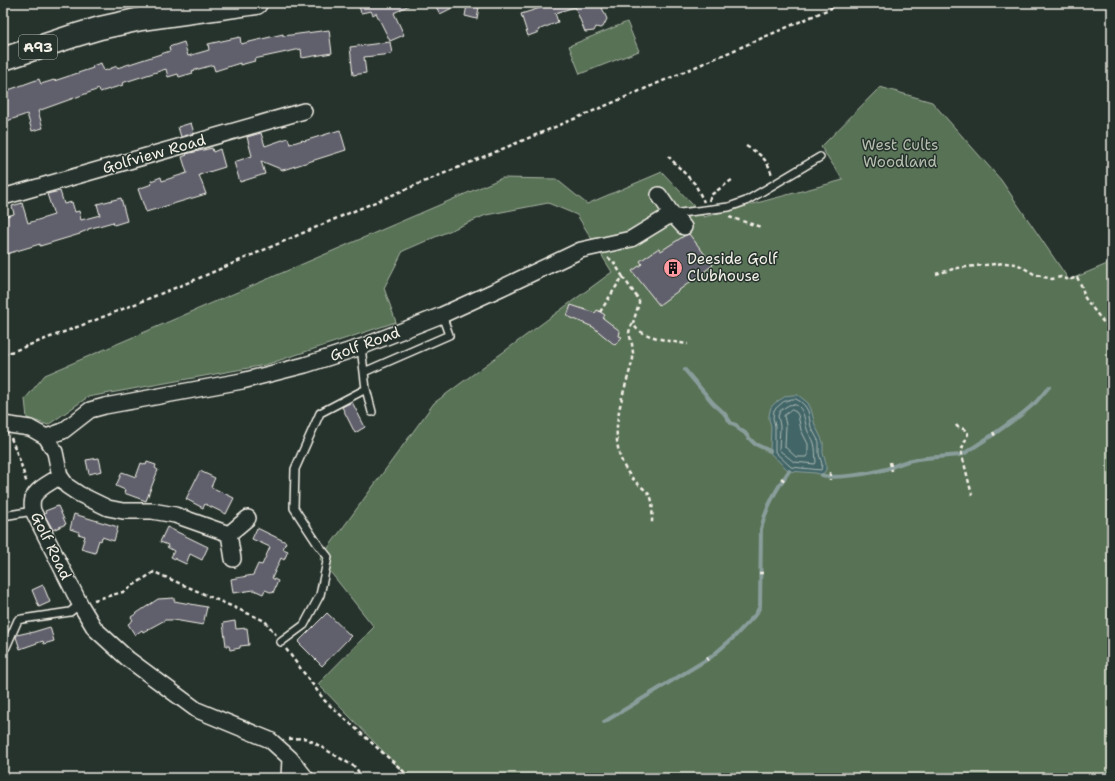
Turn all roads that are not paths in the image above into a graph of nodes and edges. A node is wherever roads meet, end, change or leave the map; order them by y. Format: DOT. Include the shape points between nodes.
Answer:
graph roads {
  1 [pos="256,3"];
  2 [pos="3,59"];
  3 [pos="304,111"];
  4 [pos="820,158"];
  5 [pos="659,195"];
  6 [pos="3,197"];
  7 [pos="672,214"];
  8 [pos="684,227"];
  9 [pos="442,315"];
  10 [pos="361,347"];
  11 [pos="364,372"];
  12 [pos="366,388"];
  13 [pos="372,412"];
  14 [pos="4,424"];
  15 [pos="46,437"];
  16 [pos="60,476"];
  17 [pos="33,505"];
  18 [pos="3,516"];
  19 [pos="248,518"];
  20 [pos="229,534"];
  21 [pos="233,559"];
  22 [pos="80,604"];
  23 [pos="281,642"];
  24 [pos="3,649"];
  25 [pos="290,758"];
  26 [pos="289,778"];
  27 [pos="306,778"];
  1 -- 2 [label="main road, A93" via="127,22 73,36"];
  3 -- 6 [label="street, Golfview Road"];
  4 -- 7 [label="lane" via="746,201"];
  5 -- 7 [label="street"];
  7 -- 8 [label="street"];
  7 -- 9 [label="street, Golf Road" via="631,239 581,250"];
  9 -- 10 [label="street, Golf Road"];
  9 -- 11 [label="lane" via="449,335"];
  10 -- 11 [label="lane"];
  10 -- 15 [label="street, Golf Road" via="305,366 242,381 90,410 63,431"];
  11 -- 12 [label="lane"];
  12 -- 13 [label="lane"];
  12 -- 23 [label="lane" via="320,413 295,469 294,508 328,557 320,596 304,626"];
  14 -- 15 [label="street" via="30,428"];
  15 -- 16 [label="street" via="55,452"];
  16 -- 17 [label="street, Golf Road" via="42,488"];
  16 -- 20 [label="street" via="67,486 108,508 175,514"];
  17 -- 18 [label="lane"];
  17 -- 22 [label="street, Golf Road"];
  19 -- 20 [label="street"];
  20 -- 21 [label="street"];
  22 -- 24 [label="lane" via="70,612 18,620"];
  22 -- 25 [label="street, Golf Road" via="95,630 128,659 197,710 270,740"];
  25 -- 26 [label="street"];
  25 -- 27 [label="street, Golf Road"];
}
